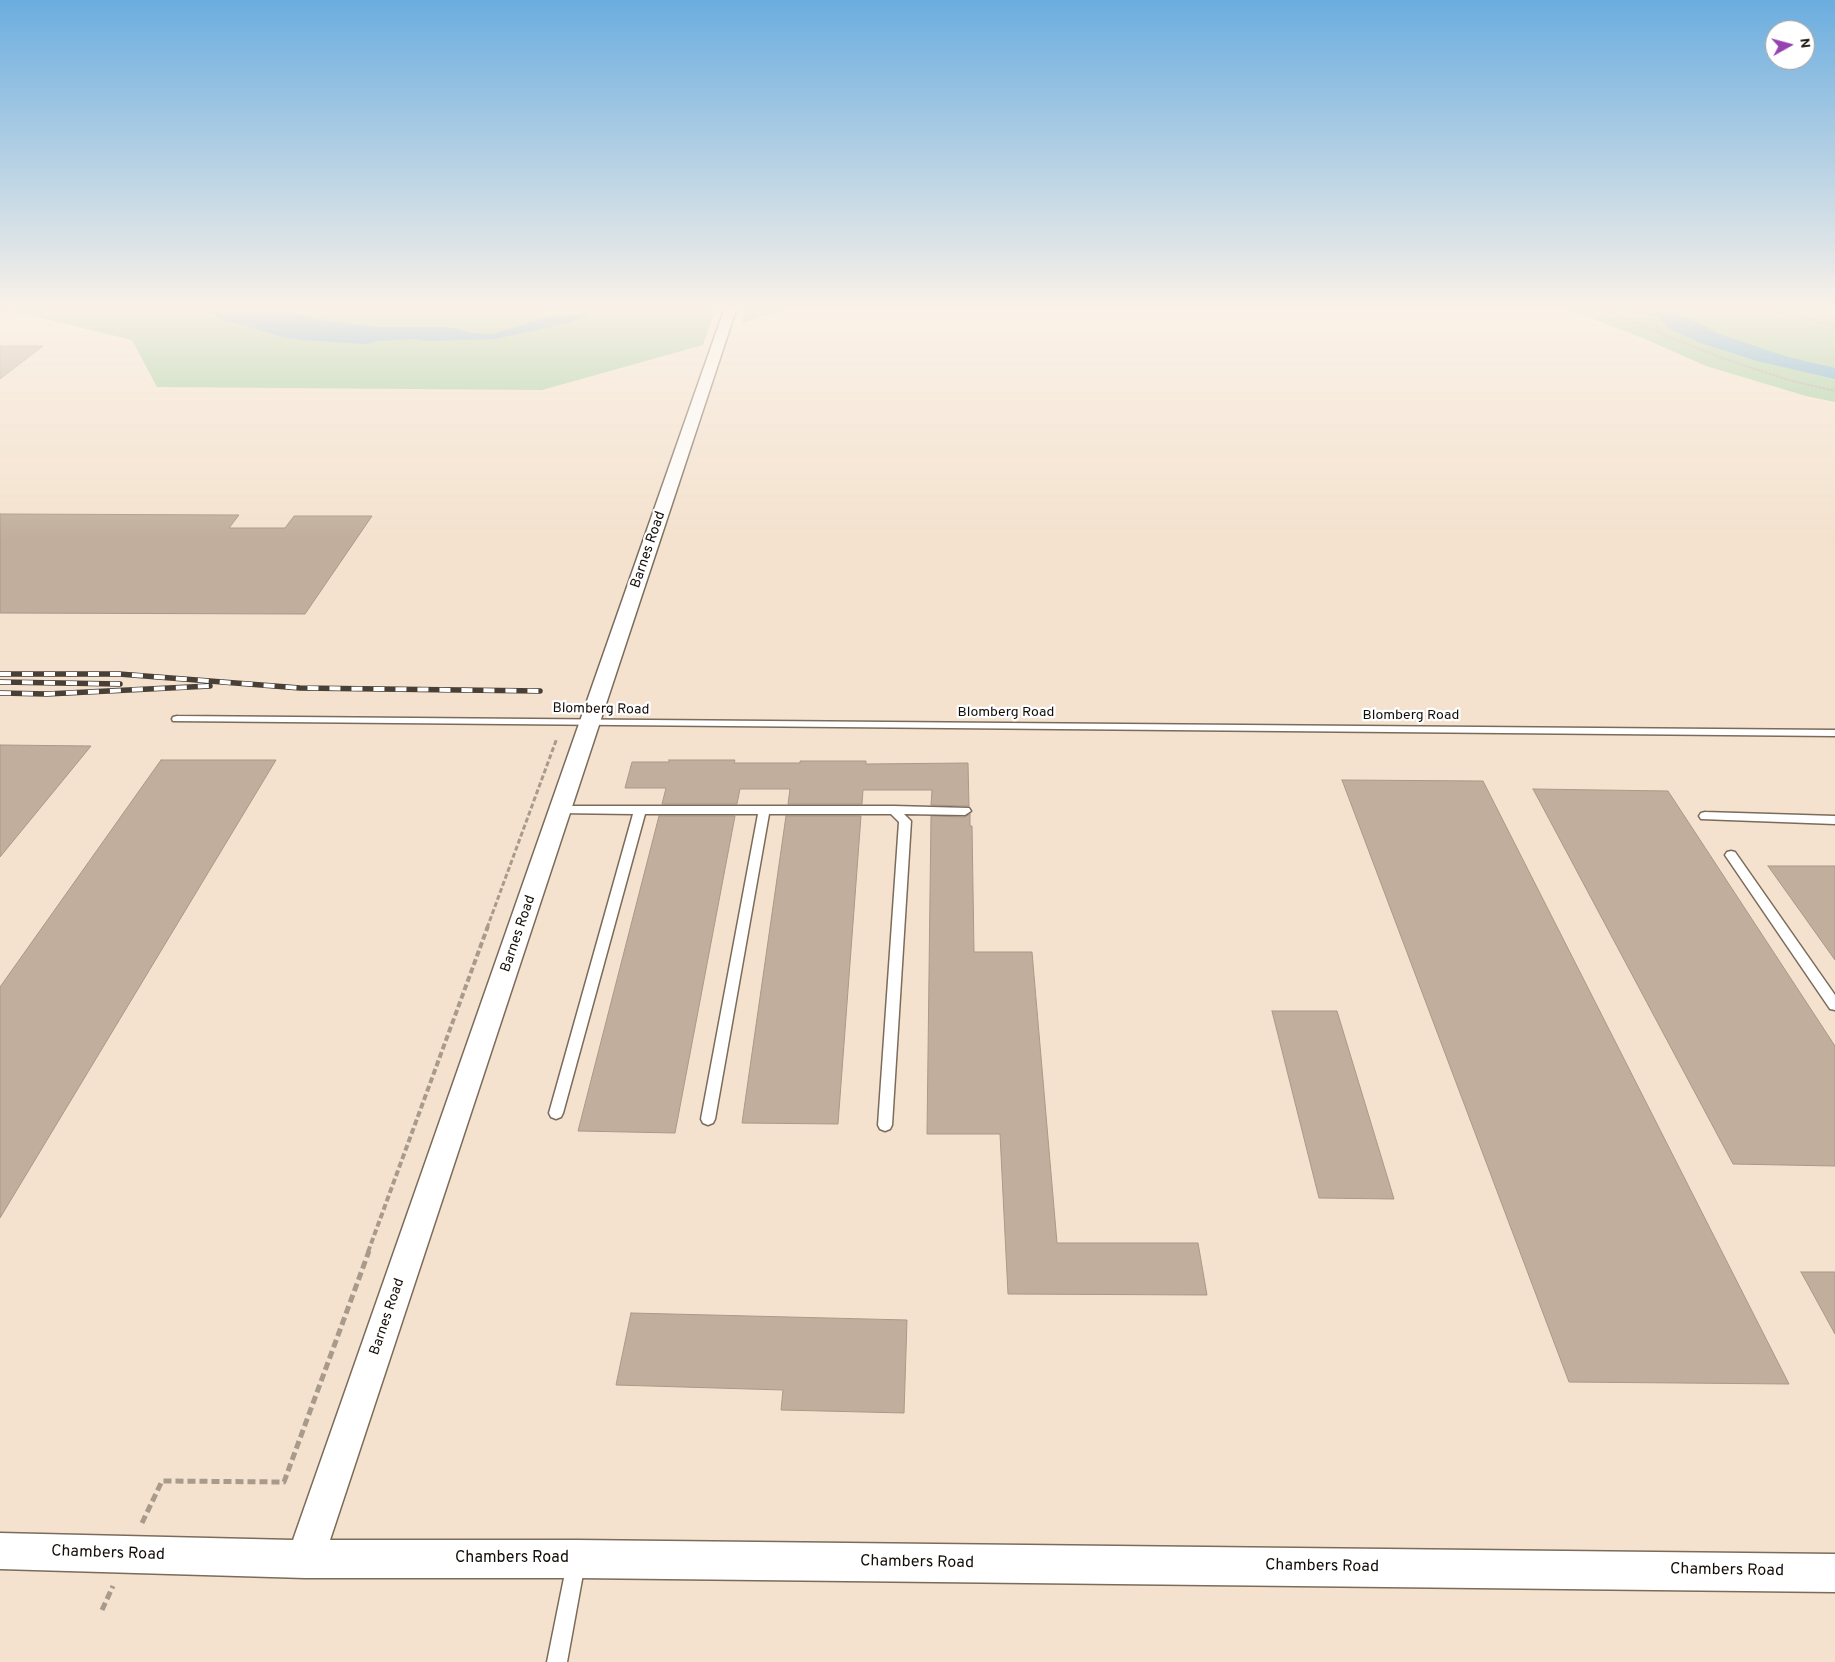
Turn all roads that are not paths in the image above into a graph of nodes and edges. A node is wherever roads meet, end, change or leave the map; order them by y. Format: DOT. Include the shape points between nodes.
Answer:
graph roads {
  1 [pos="705,385"];
  2 [pos="177,719"];
  3 [pos="590,724"];
  4 [pos="1835,733"];
  5 [pos="561,810"];
  6 [pos="640,810"];
  7 [pos="764,810"];
  8 [pos="894,810"];
  9 [pos="965,811"];
  10 [pos="1704,816"];
  11 [pos="1835,820"];
  12 [pos="1731,855"];
  13 [pos="1835,1005"];
  14 [pos="556,1113"];
  15 [pos="708,1119"];
  16 [pos="885,1125"];
  17 [pos="1,1553"];
  18 [pos="306,1559"];
  19 [pos="577,1559"];
  20 [pos="1835,1572"];
  21 [pos="557,1662"];
  1 -- 3 [label="street, Barnes Road"];
  2 -- 3 [label="lane, Blomberg Road"];
  3 -- 4 [label="lane, Blomberg Road"];
  3 -- 5 [label="street, Barnes Road"];
  5 -- 6 [label="lane"];
  5 -- 18 [label="street, Barnes Road"];
  6 -- 7 [label="lane"];
  6 -- 14 [label="lane"];
  7 -- 8 [label="lane"];
  7 -- 15 [label="lane"];
  8 -- 9 [label="lane"];
  8 -- 16 [label="lane" via="906,821"];
  10 -- 11 [label="lane"];
  12 -- 13 [label="lane"];
  17 -- 18 [label="street, Chambers Road"];
  18 -- 19 [label="street, Chambers Road"];
  19 -- 20 [label="street, Chambers Road"];
  19 -- 21 [label="lane"];
}
